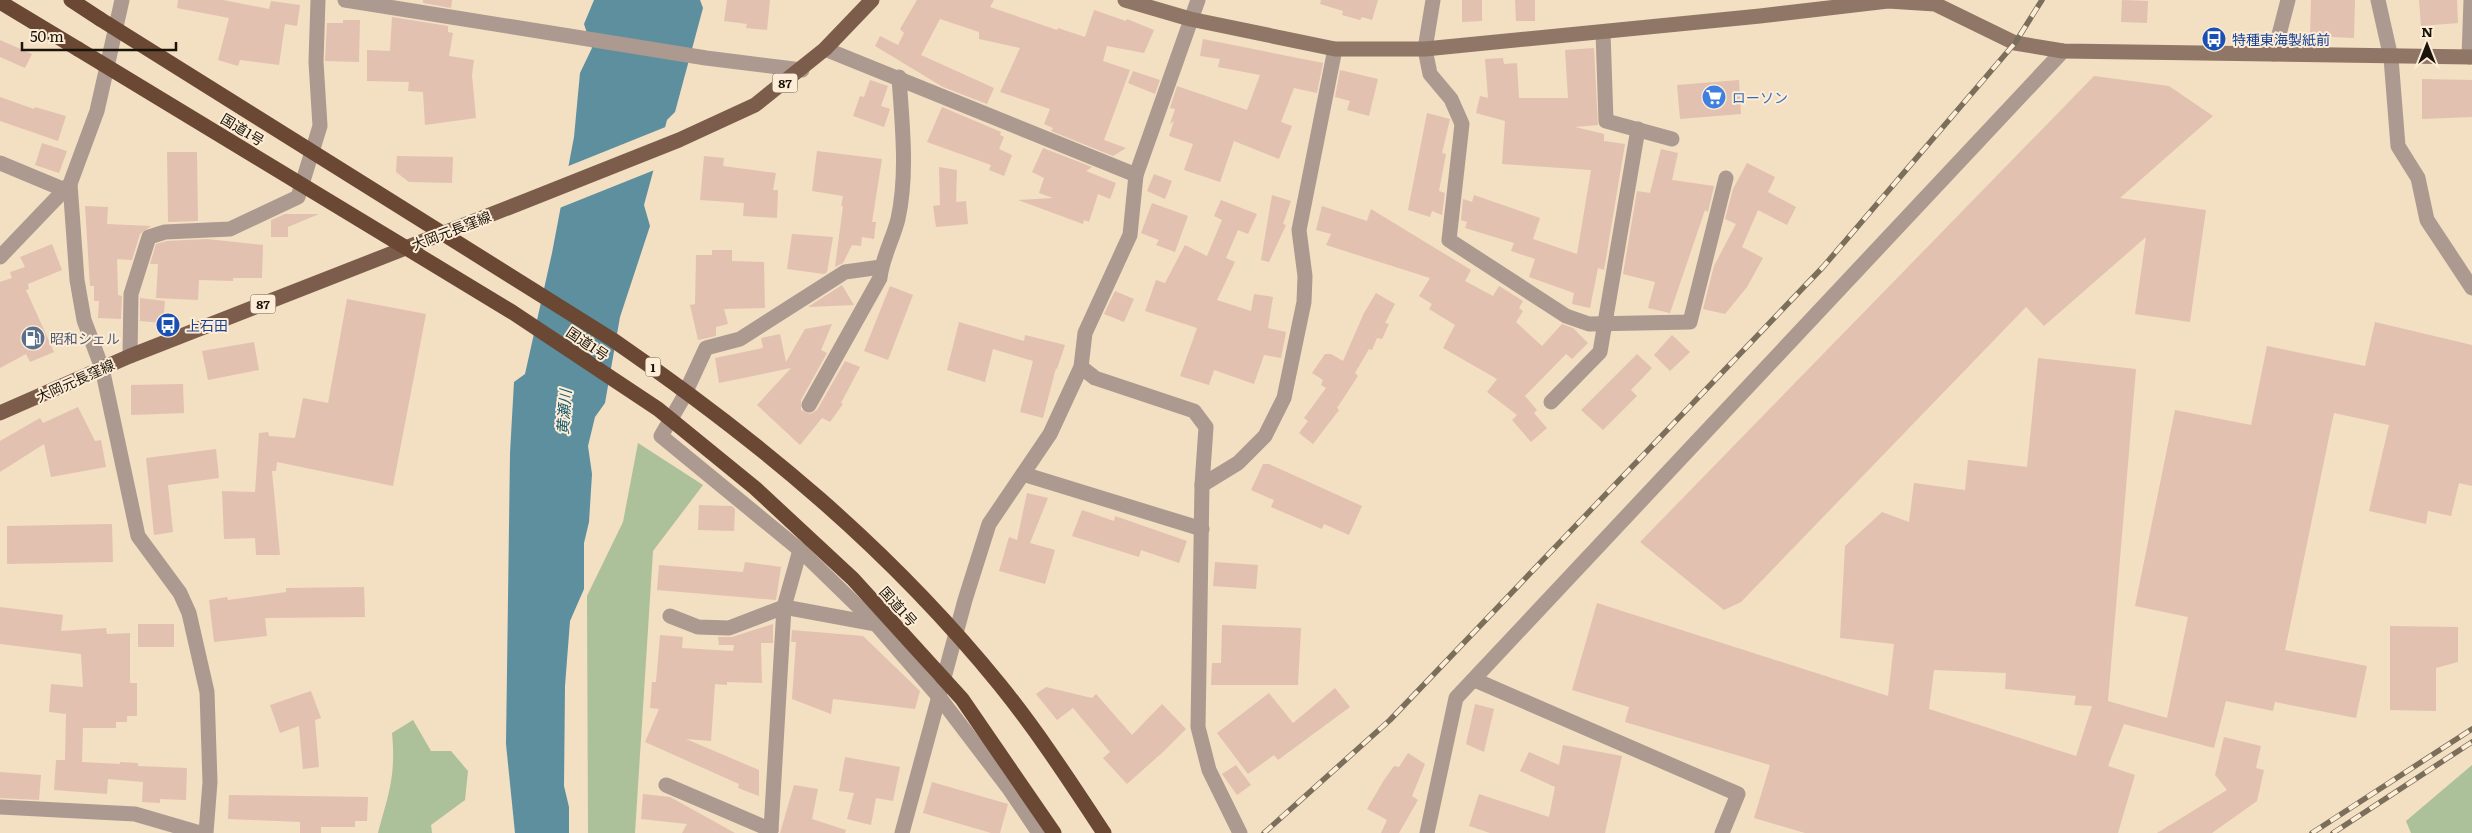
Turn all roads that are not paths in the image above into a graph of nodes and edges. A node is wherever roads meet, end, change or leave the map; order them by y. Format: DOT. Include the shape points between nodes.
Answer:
graph roads {
  1 [pos="71,0"];
  2 [pos="122,0"];
  3 [pos="318,0"];
  4 [pos="345,0"];
  5 [pos="872,0"];
  6 [pos="1125,0"];
  7 [pos="1198,0"];
  8 [pos="1433,0"];
  9 [pos="1887,0"];
  10 [pos="2288,0"];
  11 [pos="2378,0"];
  12 [pos="2471,0"];
  13 [pos="0,2"];
  14 [pos="1936,2"];
  15 [pos="1190,19"];
  16 [pos="1603,32"];
  17 [pos="1335,49"];
  18 [pos="1425,49"];
  19 [pos="826,50"];
  20 [pos="2063,51"];
  21 [pos="2274,54"];
  22 [pos="2471,57"];
  23 [pos="2391,58"];
  24 [pos="802,70"];
  25 [pos="899,77"];
  26 [pos="1638,129"];
  27 [pos="1672,139"];
  28 [pos="0,163"];
  29 [pos="1136,175"];
  30 [pos="1726,178"];
  31 [pos="68,187"];
  32 [pos="0,257"];
  33 [pos="881,267"];
  34 [pos="2472,288"];
  35 [pos="1605,324"];
  36 [pos="130,356"];
  37 [pos="1081,367"];
  38 [pos="102,368"];
  39 [pos="1551,402"];
  40 [pos="810,405"];
  41 [pos="0,414"];
  42 [pos="1022,474"];
  43 [pos="1202,485"];
  44 [pos="1202,529"];
  45 [pos="800,550"];
  46 [pos="784,608"];
  47 [pos="670,616"];
  48 [pos="876,624"];
  49 [pos="1475,680"];
  50 [pos="940,698"];
  51 [pos="666,785"];
  52 [pos="0,807"];
  53 [pos="770,832"];
  54 [pos="200,833"];
  55 [pos="206,833"];
  56 [pos="902,833"];
  57 [pos="1039,833"];
  58 [pos="1054,833"];
  59 [pos="1104,833"];
  60 [pos="1240,833"];
  61 [pos="1427,833"];
  62 [pos="1722,833"];
  1 -- 59 [label="highway, 国道1号 / 1, bridge" via="613,340 681,386 772,457 842,517 939,615 1000,686"];
  2 -- 31 [label="street" via="97,111"];
  3 -- 36 [label="street" via="316,62 320,126 298,197 230,229 166,232 149,237 131,294"];
  4 -- 24 [label="street" via="706,58"];
  5 -- 19 [label="main road, 大岡元長窪線 / 87"];
  6 -- 15 [label="street"];
  7 -- 15 [label="street"];
  8 -- 18 [label="street"];
  9 -- 14 [label="street"];
  9 -- 16 [label="street"];
  10 -- 21 [label="street"];
  11 -- 23 [label="street"];
  12 -- 22 [label="street"];
  13 -- 58 [label="highway, 国道1号 / 1, bridge" via="512,312 658,409 755,488 853,579 962,699"];
  14 -- 20 [label="street" via="2015,43"];
  15 -- 17 [label="street"];
  15 -- 29 [label="street"];
  16 -- 18 [label="street"];
  16 -- 26 [label="street" via="1606,121"];
  17 -- 18 [label="street"];
  17 -- 43 [label="street" via="1299,230 1305,276 1304,302 1284,398 1265,436 1238,463"];
  18 -- 35 [label="street" via="1430,74 1451,99 1462,124 1449,240 1566,316 1589,324"];
  19 -- 24 [label="main road, 大岡元長窪線 / 87"];
  19 -- 25 [label="street"];
  20 -- 21 [label="street"];
  20 -- 49 [label="street"];
  21 -- 23 [label="street"];
  22 -- 23 [label="street"];
  23 -- 34 [label="street" via="2398,146 2418,178 2427,220"];
  24 -- 36 [label="main road, 大岡元長窪線 / 87" via="755,105 679,140"];
  25 -- 29 [label="street"];
  25 -- 33 [label="street" via="903,187 898,218"];
  26 -- 27 [label="street"];
  26 -- 35 [label="street"];
  28 -- 31 [label="street"];
  29 -- 37 [label="street" via="1130,235 1085,333"];
  30 -- 35 [label="street" via="1690,322"];
  31 -- 32 [label="street"];
  31 -- 38 [label="street" via="84,320"];
  33 -- 40 [label="street" via="880,278"];
  33 -- 45 [label="street" via="845,272 740,339 706,348 661,436"];
  35 -- 39 [label="street" via="1600,352"];
  36 -- 38 [label="main road, 大岡元長窪線 / 87"];
  37 -- 42 [label="street" via="1050,434"];
  37 -- 43 [label="street" via="1095,378 1194,411 1206,427"];
  38 -- 41 [label="main road, 大岡元長窪線 / 87"];
  38 -- 55 [label="street" via="138,536 180,593 189,613 207,692 210,782"];
  42 -- 44 [label="street"];
  42 -- 50 [label="street" via="988,524"];
  43 -- 44 [label="street"];
  44 -- 60 [label="street" via="1198,727 1209,770"];
  45 -- 46 [label="street"];
  45 -- 48 [label="street"];
  46 -- 47 [label="street" via="729,628 698,627"];
  46 -- 48 [label="street"];
  46 -- 53 [label="street"];
  48 -- 50 [label="street"];
  49 -- 61 [label="street" via="1456,698"];
  49 -- 62 [label="street" via="1738,794"];
  50 -- 56 [label="street"];
  50 -- 57 [label="street"];
  51 -- 53 [label="street"];
  52 -- 54 [label="street" via="135,814"];
}
